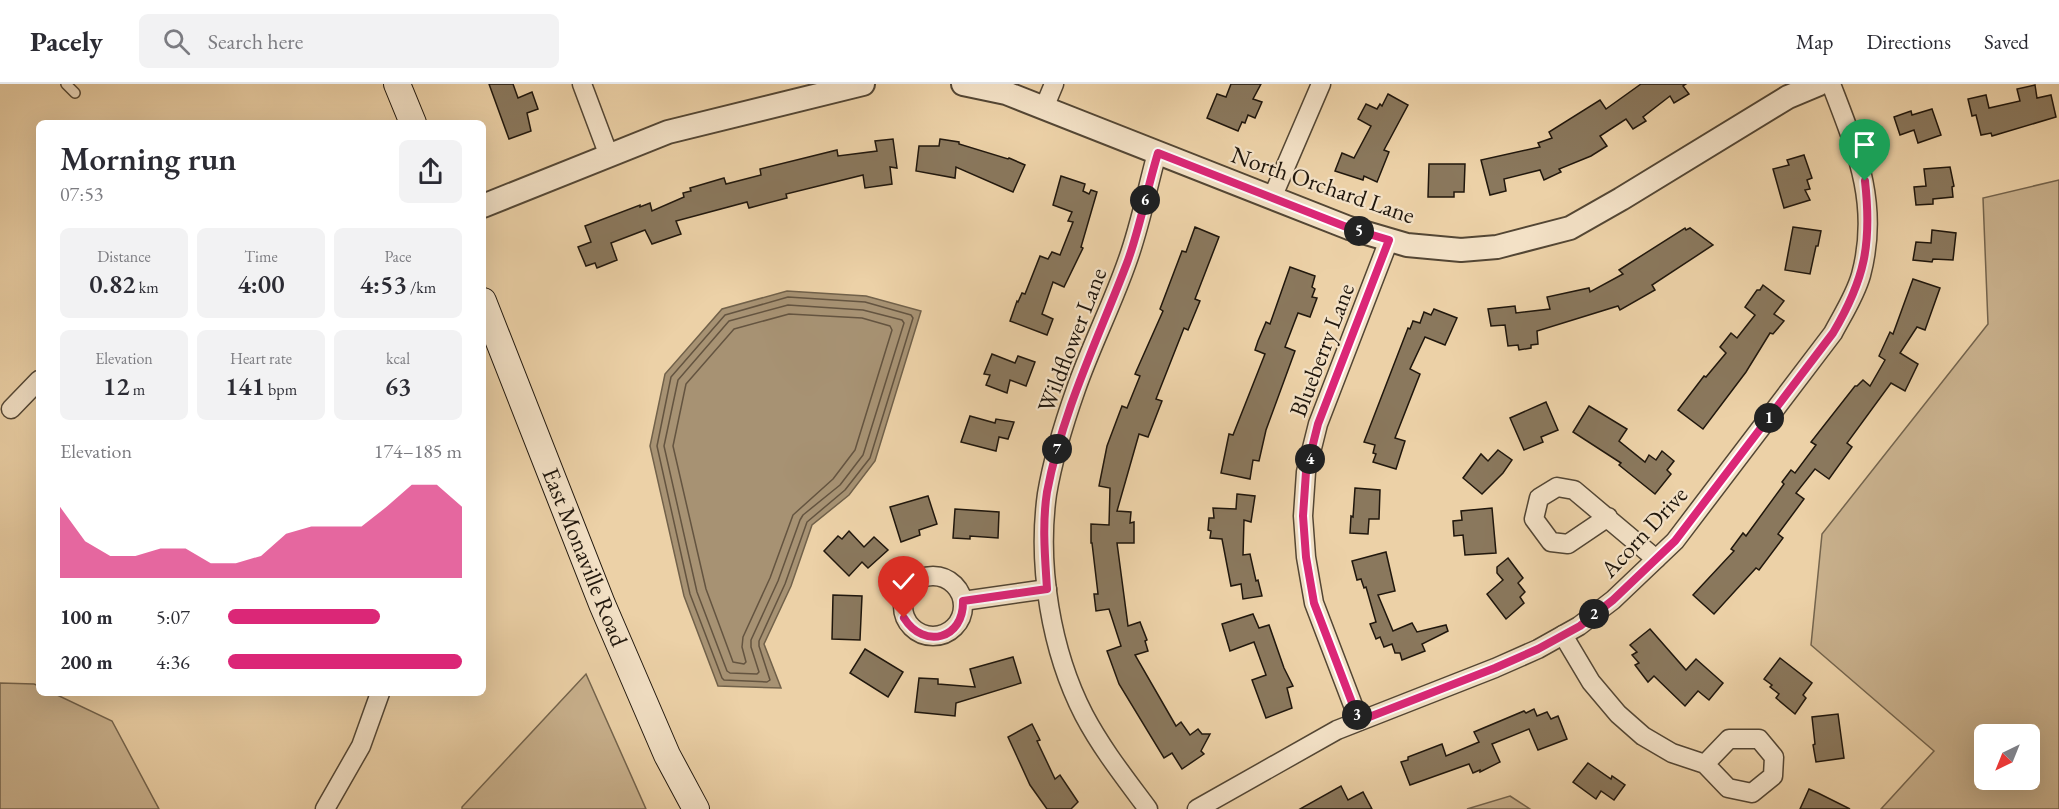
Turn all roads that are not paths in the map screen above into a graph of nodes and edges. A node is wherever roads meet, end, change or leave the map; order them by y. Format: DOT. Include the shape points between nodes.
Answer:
graph roads {
  1 [pos="66,84"];
  2 [pos="397,84"];
  3 [pos="582,84"];
  4 [pos="863,84"];
  5 [pos="963,84"];
  6 [pos="1054,84"];
  7 [pos="1321,84"];
  8 [pos="1819,84"];
  9 [pos="1831,84"];
  10 [pos="830,88"];
  11 [pos="75,93"];
  12 [pos="1044,108"];
  13 [pos="412,120"];
  14 [pos="1158,153"];
  15 [pos="609,156"];
  16 [pos="1272,198"];
  17 [pos="486,205"];
  18 [pos="1389,240"];
  19 [pos="486,309"];
  20 [pos="36,383"];
  21 [pos="11,409"];
  22 [pos="1608,517"];
  23 [pos="1656,559"];
  24 [pos="1047,589"];
  25 [pos="963,601"];
  26 [pos="1563,635"];
  27 [pos="379,696"];
  28 [pos="1359,721"];
  29 [pos="1705,764"];
  30 [pos="325,809"];
  31 [pos="696,809"];
  32 [pos="1148,809"];
  33 [pos="1197,809"];
  1 -- 11 [label="lane"];
  2 -- 13 [label="main road"];
  3 -- 15 [label="street"];
  4 -- 10 [label="street"];
  5 -- 12 [label="street, North Orchard Lane" via="1006,93"];
  6 -- 12 [label="street"];
  7 -- 16 [label="street"];
  8 -- 18 [label="street, North Orchard Lane" via="1788,96 1570,228 1497,248 1461,250"];
  9 -- 23 [label="street, Acorn Drive" via="1865,181 1867,246 1861,276 1833,333 1707,501"];
  10 -- 15 [label="street" via="668,132"];
  12 -- 14 [label="street, North Orchard Lane"];
  14 -- 16 [label="street, North Orchard Lane"];
  14 -- 24 [label="street, Wildflower Lane" via="1128,261 1076,388 1058,444 1047,495"];
  15 -- 17 [label="street"];
  16 -- 18 [label="street, North Orchard Lane"];
  18 -- 28 [label="street, Blueberry Lane" via="1318,424 1306,472 1303,516 1314,603"];
  19 -- 31 [label="main road, East Monaville Road" via="602,604 667,755"];
  20 -- 21 [label="street"];
  22 -- 23 [label="street"];
  23 -- 26 [label="street, Acorn Drive" via="1613,600"];
  24 -- 25 [label="street"];
  24 -- 32 [label="street, Wildflower Lane" via="1058,651 1083,713 1108,756"];
  26 -- 28 [label="street, Acorn Drive" via="1495,668"];
  26 -- 29 [label="street" via="1591,682 1618,714 1643,736 1672,753"];
  27 -- 30 [label="street" via="361,746"];
  28 -- 33 [label="street, Acorn Drive"];
  29 -- 29 [label="street" via="1728,788 1752,793 1773,776 1774,757 1759,740 1729,739"];
}
